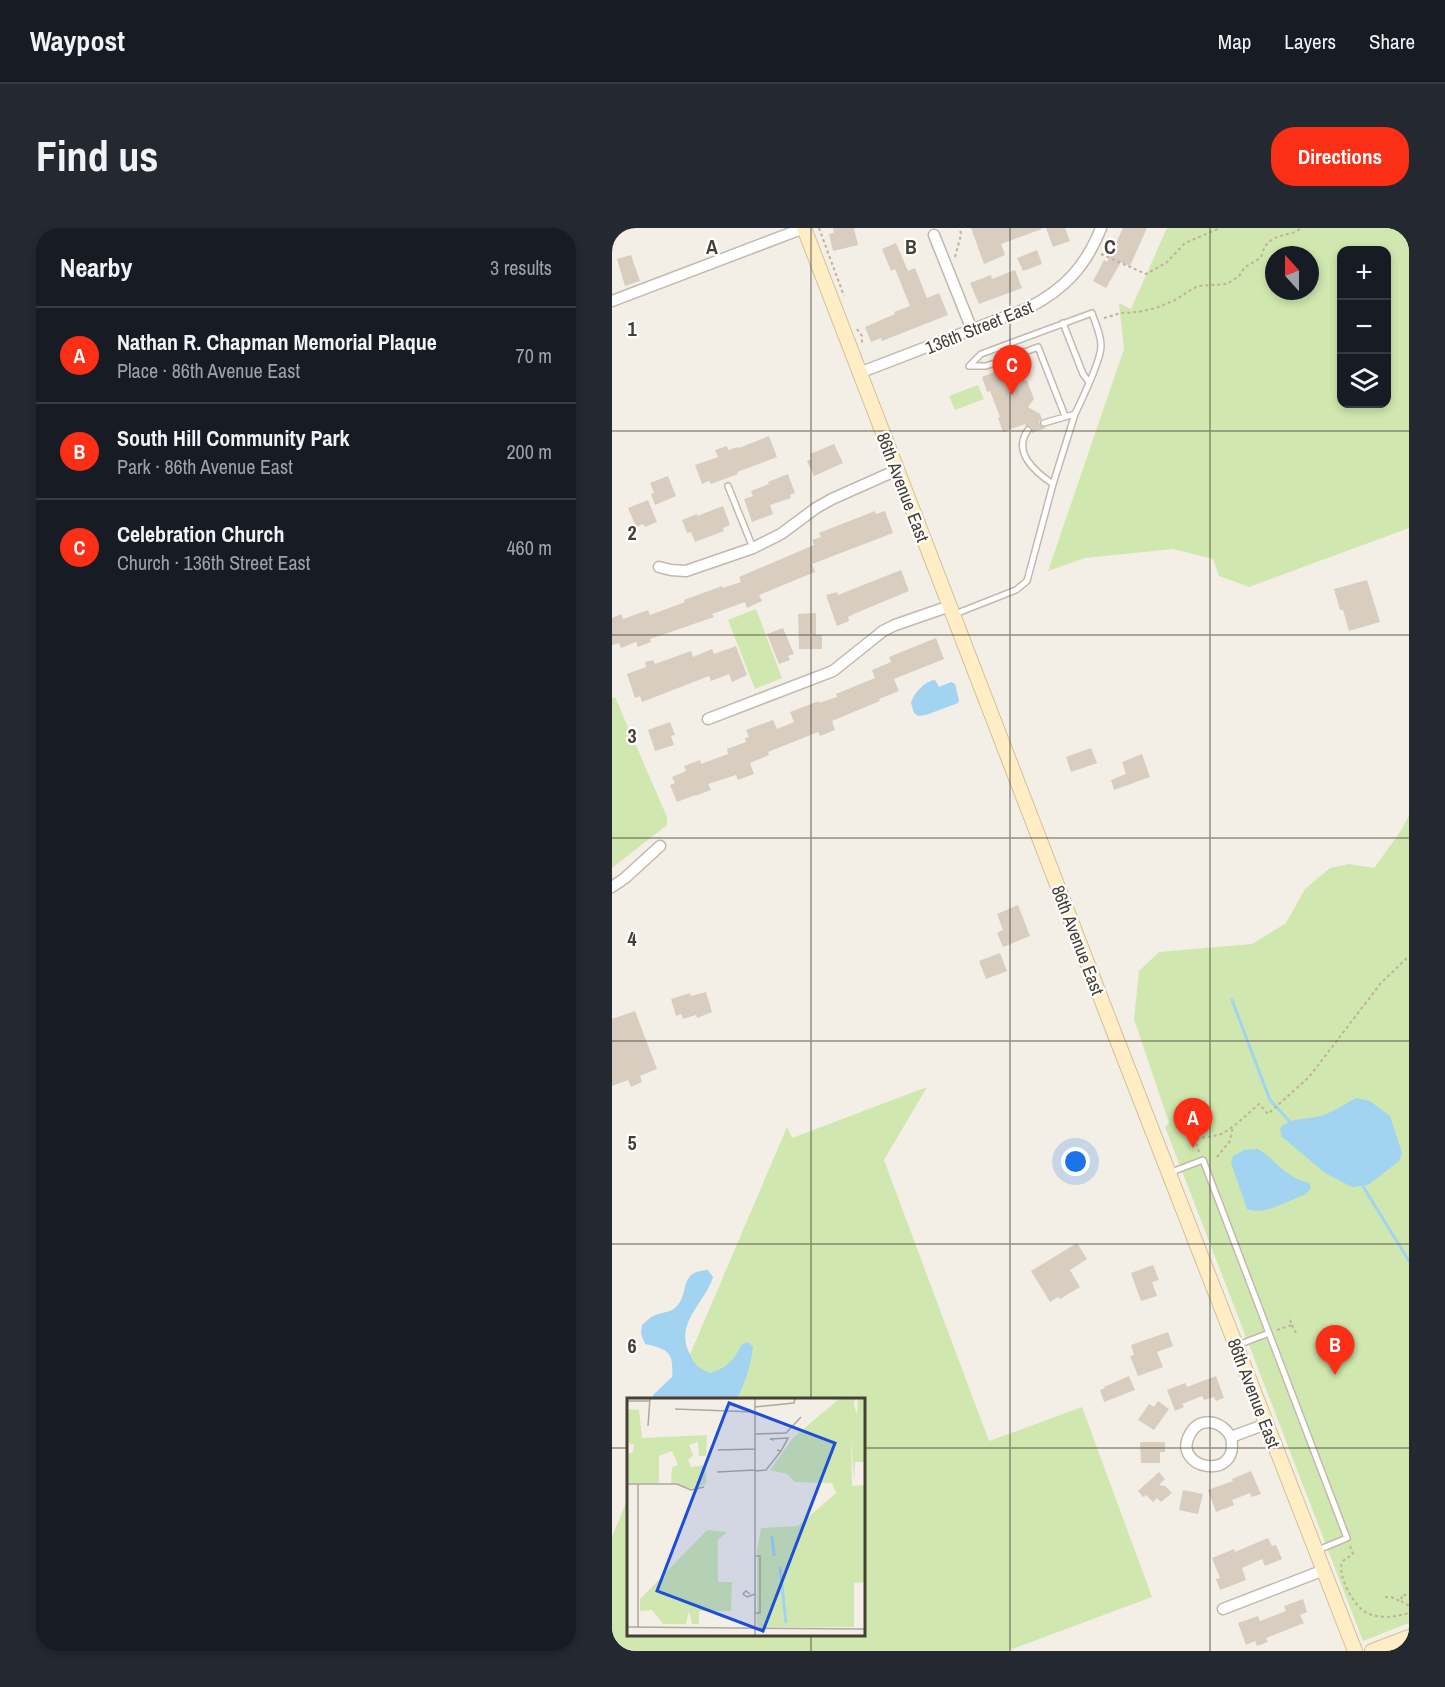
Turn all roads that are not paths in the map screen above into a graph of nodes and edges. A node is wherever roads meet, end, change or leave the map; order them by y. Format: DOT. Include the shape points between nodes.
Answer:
graph roads {
  1 [pos="804,228"];
  2 [pos="1101,228"];
  3 [pos="934,235"];
  4 [pos="612,300"];
  5 [pos="1063,323"];
  6 [pos="972,330"];
  7 [pos="1034,334"];
  8 [pos="1038,347"];
  9 [pos="1017,355"];
  10 [pos="1001,361"];
  11 [pos="859,373"];
  12 [pos="1089,382"];
  13 [pos="1075,414"];
  14 [pos="1065,417"];
  15 [pos="1044,423"];
  16 [pos="1028,430"];
  17 [pos="897,470"];
  18 [pos="1053,484"];
  19 [pos="728,486"];
  20 [pos="753,548"];
  21 [pos="659,567"];
  22 [pos="952,610"];
  23 [pos="708,719"];
  24 [pos="660,846"];
  25 [pos="612,887"];
  26 [pos="1169,1173"];
  27 [pos="1269,1333"];
  28 [pos="1236,1346"];
  29 [pos="1266,1424"];
  30 [pos="1231,1437"];
  31 [pos="1316,1551"];
  32 [pos="1324,1570"];
  33 [pos="1223,1609"];
  34 [pos="1409,1637"];
  35 [pos="1354,1651"];
  36 [pos="1372,1651"];
  1 -- 4 [label="street"];
  1 -- 11 [label="street, 86th Avenue East"];
  2 -- 6 [label="street, 136th Street East" via="1092,250 1062,287 1041,302"];
  3 -- 6 [label="street"];
  5 -- 7 [label="lane"];
  5 -- 12 [label="lane"];
  5 -- 12 [label="lane" via="1092,313 1101,348"];
  6 -- 11 [label="street, 136th Street East"];
  7 -- 8 [label="lane"];
  7 -- 10 [label="lane" via="981,354 969,366"];
  8 -- 9 [label="lane"];
  8 -- 14 [label="lane"];
  11 -- 17 [label="street, 86th Avenue East"];
  12 -- 13 [label="lane"];
  13 -- 14 [label="lane"];
  13 -- 18 [label="lane"];
  14 -- 15 [label="lane"];
  16 -- 18 [label="lane" via="1022,442 1023,452 1034,470"];
  17 -- 20 [label="street" via="832,499 782,534"];
  17 -- 22 [label="street, 86th Avenue East"];
  18 -- 22 [label="lane" via="1027,581 1016,590"];
  19 -- 20 [label="lane"];
  20 -- 21 [label="street" via="686,571"];
  22 -- 23 [label="street" via="895,625 833,671"];
  22 -- 26 [label="street, 86th Avenue East"];
  24 -- 25 [label="street"];
  26 -- 27 [label="lane" via="1203,1160"];
  26 -- 28 [label="street, 86th Avenue East"];
  27 -- 28 [label="lane"];
  27 -- 31 [label="lane" via="1347,1538"];
  28 -- 29 [label="street, 86th Avenue East"];
  29 -- 30 [label="street"];
  29 -- 31 [label="street, 86th Avenue East"];
  30 -- 30 [label="street" via="1230,1455 1218,1465 1200,1465 1189,1453 1189,1434 1200,1424 1218,1423"];
  31 -- 32 [label="street, 86th Avenue East"];
  32 -- 33 [label="street"];
  32 -- 35 [label="street, 86th Avenue East"];
  34 -- 36 [label="street"];
}
